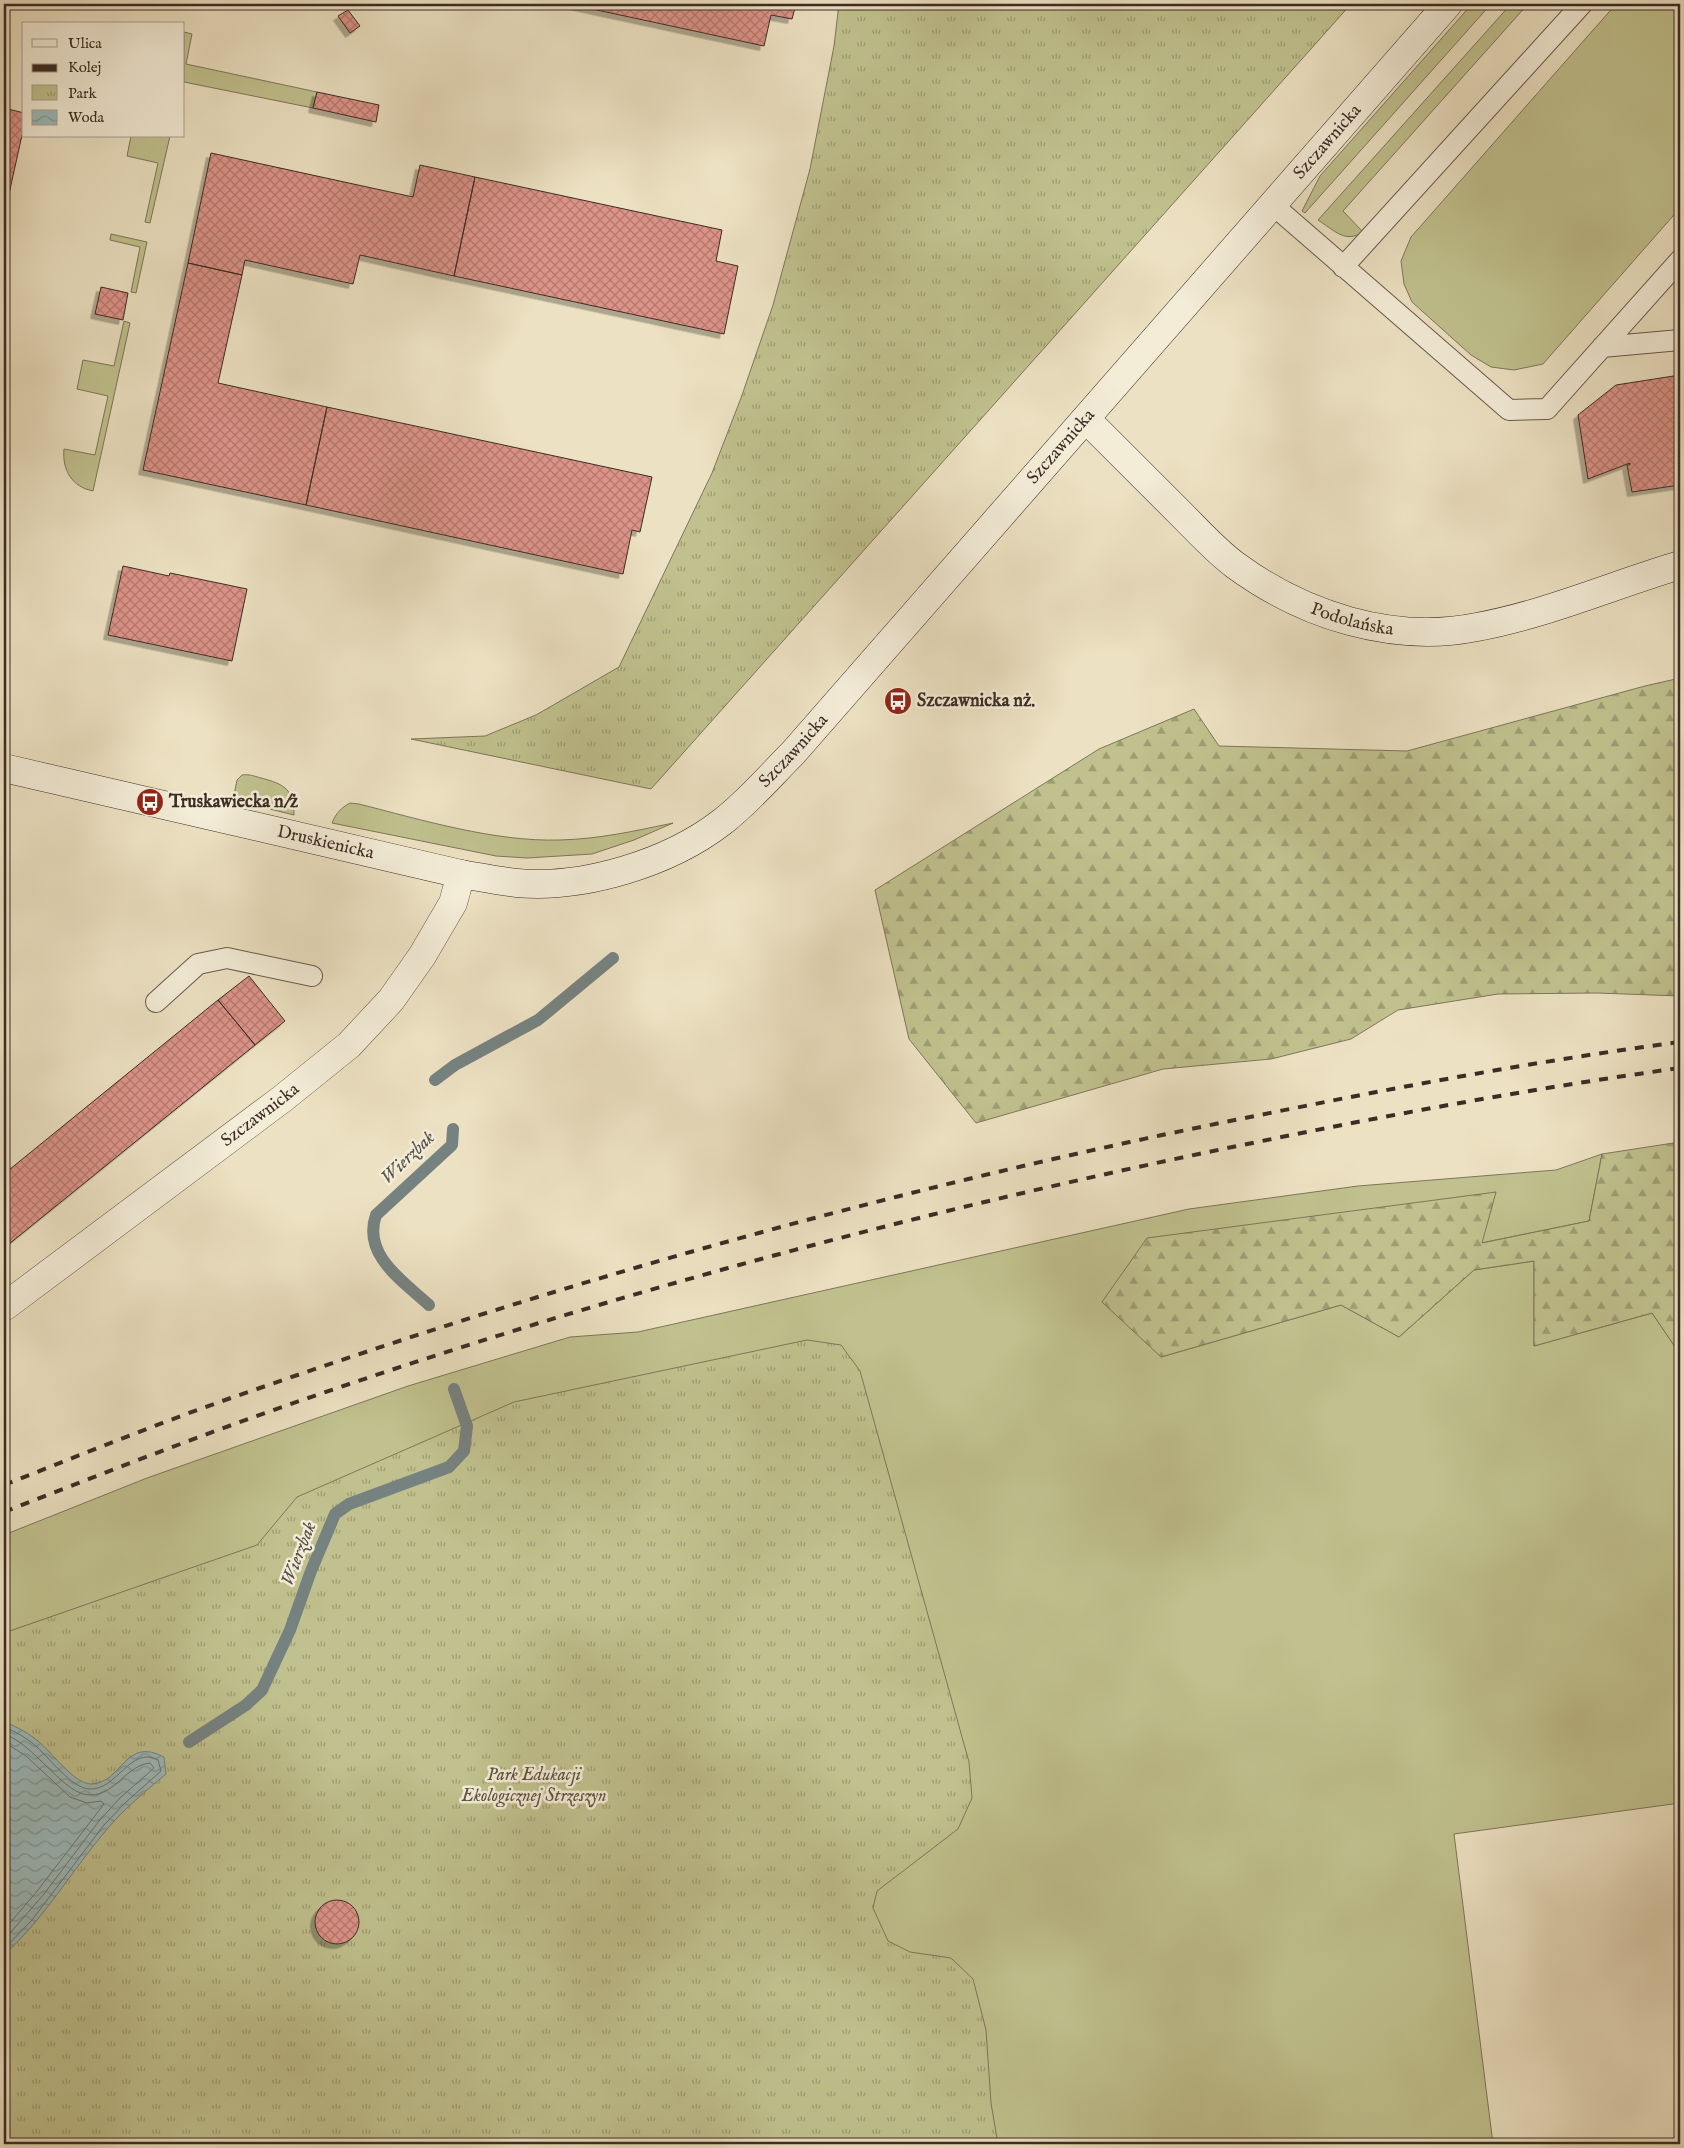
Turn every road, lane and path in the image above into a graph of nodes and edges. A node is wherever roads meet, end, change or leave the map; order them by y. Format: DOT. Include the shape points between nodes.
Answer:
graph roads {
  1 [pos="1448,4"];
  2 [pos="1582,4"];
  3 [pos="1273,205"];
  4 [pos="1680,260"];
  5 [pos="1343,267"];
  6 [pos="1680,340"];
  7 [pos="1602,347"];
  8 [pos="1086,419"];
  9 [pos="1680,565"];
  10 [pos="4,768"];
  11 [pos="650,862"];
  12 [pos="461,874"];
  13 [pos="312,976"];
  14 [pos="156,1002"];
  15 [pos="4,1307"];
  1 -- 3 [label="street, Szczawnicka"];
  2 -- 5 [label="lane"];
  3 -- 5 [label="lane"];
  3 -- 8 [label="street, Szczawnicka"];
  4 -- 7 [label="lane"];
  5 -- 7 [label="lane" via="1509,410 1547,409"];
  6 -- 7 [label="lane"];
  8 -- 9 [label="street, Podolańska" via="1233,564 1294,602 1358,624 1400,630 1476,628 1514,619"];
  8 -- 11 [label="street, Szczawnicka" via="799,746 760,786 722,822 699,838"];
  10 -- 12 [label="street, Druskienicka"];
  11 -- 12 [label="street, Druskienicka" via="623,871 560,882 518,883"];
  12 -- 15 [label="street, Szczawnicka" via="453,903 422,956 391,1000 349,1045"];
  13 -- 14 [label="lane" via="227,958 198,964"];
}
